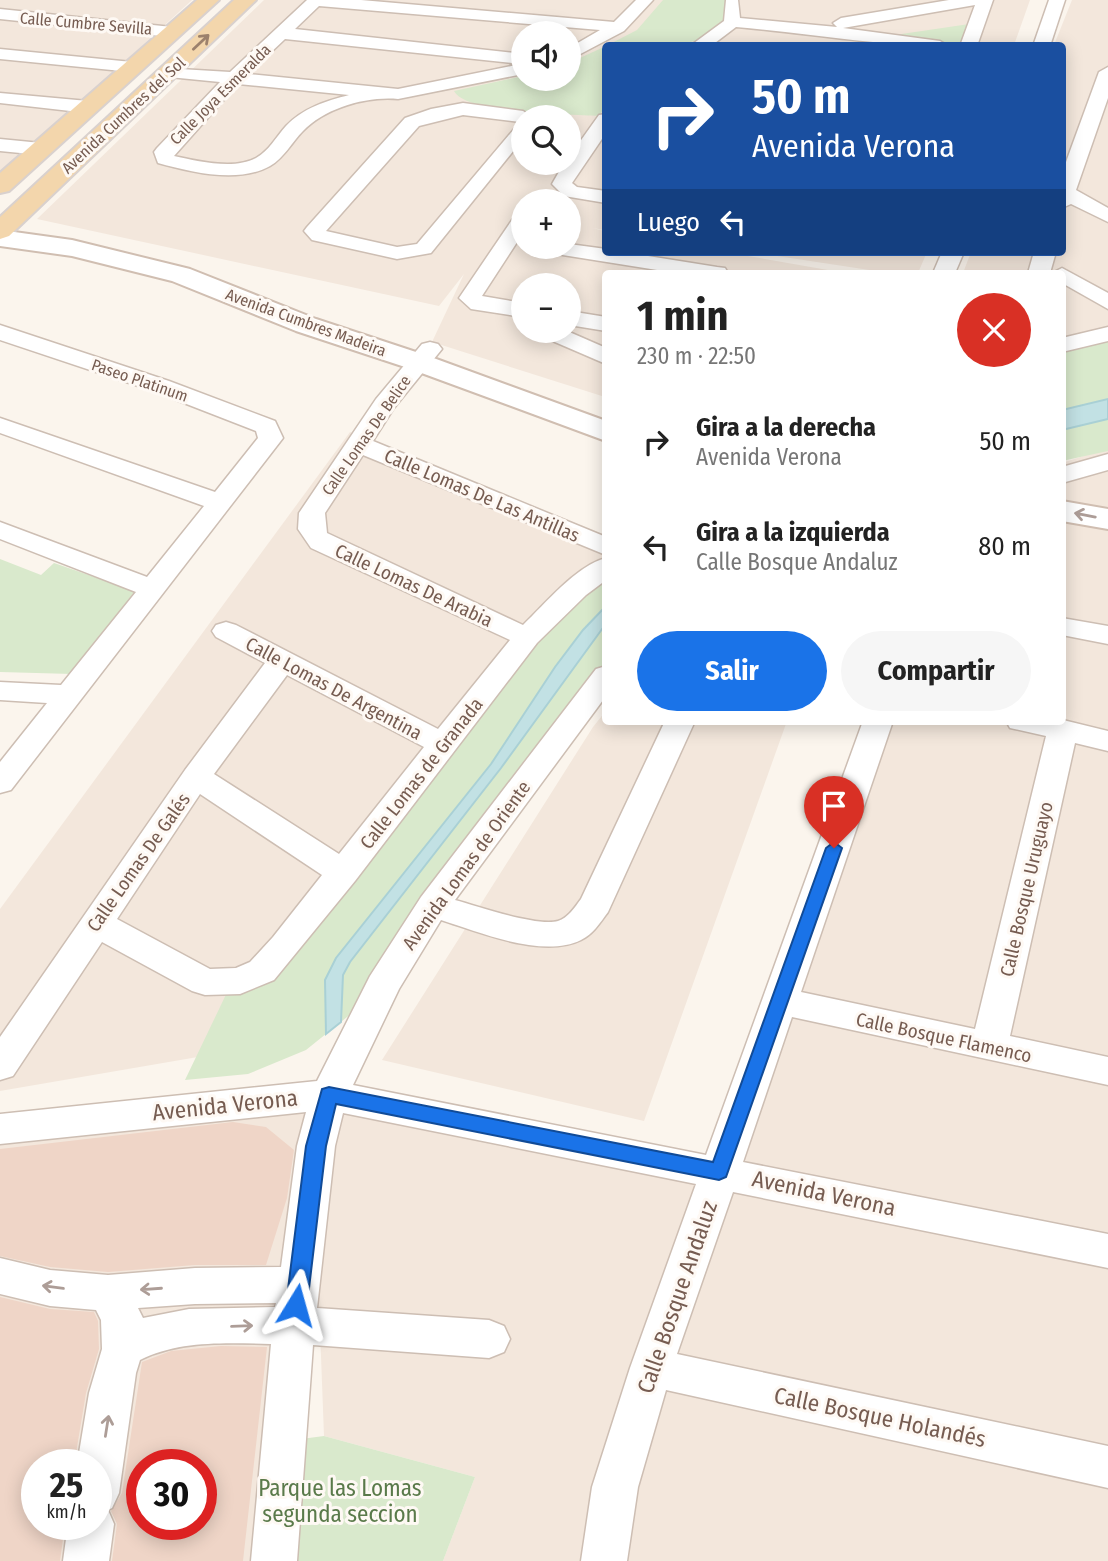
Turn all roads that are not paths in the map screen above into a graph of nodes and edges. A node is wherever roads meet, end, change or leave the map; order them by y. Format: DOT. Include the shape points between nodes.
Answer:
graph roads {
  1 [pos="209,0"];
  2 [pos="246,0"];
  3 [pos="645,0"];
  4 [pos="732,0"];
  5 [pos="978,0"];
  6 [pos="985,0"];
  7 [pos="1057,0"];
  8 [pos="316,1"];
  9 [pos="0,15"];
  10 [pos="732,22"];
  11 [pos="618,27"];
  12 [pos="807,28"];
  13 [pos="173,32"];
  14 [pos="281,33"];
  15 [pos="705,42"];
  16 [pos="910,42"];
  17 [pos="969,42"];
  18 [pos="1042,42"];
  19 [pos="581,48"];
  20 [pos="0,54"];
  21 [pos="511,58"];
  22 [pos="511,71"];
  23 [pos="124,75"];
  24 [pos="166,75"];
  25 [pos="237,75"];
  26 [pos="1107,77"];
  27 [pos="421,90"];
  28 [pos="376,93"];
  29 [pos="398,94"];
  30 [pos="0,97"];
  31 [pos="88,107"];
  32 [pos="463,109"];
  33 [pos="438,113"];
  34 [pos="511,115"];
  35 [pos="1088,131"];
  36 [pos="1108,141"];
  37 [pos="511,142"];
  38 [pos="0,145"];
  39 [pos="596,146"];
  40 [pos="41,149"];
  41 [pos="0,186"];
  42 [pos="1066,192"];
  43 [pos="602,196"];
  44 [pos="1066,198"];
  45 [pos="1108,216"];
  46 [pos="2,228"];
  47 [pos="511,246"];
  48 [pos="581,252"];
  49 [pos="602,255"];
  50 [pos="608,256"];
  51 [pos="698,270"];
  52 [pos="1066,276"];
  53 [pos="1108,302"];
  54 [pos="511,309"];
  55 [pos="581,320"];
  56 [pos="602,323"];
  57 [pos="0,332"];
  58 [pos="1108,334"];
  59 [pos="575,343"];
  60 [pos="1066,344"];
  61 [pos="602,355"];
  62 [pos="424,356"];
  63 [pos="602,413"];
  64 [pos="0,425"];
  65 [pos="602,430"];
  66 [pos="358,444"];
  67 [pos="1108,462"];
  68 [pos="1066,473"];
  69 [pos="220,503"];
  70 [pos="1066,512"];
  71 [pos="1108,519"];
  72 [pos="309,524"];
  73 [pos="0,530"];
  74 [pos="1066,535"];
  75 [pos="1108,542"];
  76 [pos="602,545"];
  77 [pos="602,569"];
  78 [pos="151,588"];
  79 [pos="1066,627"];
  80 [pos="226,631"];
  81 [pos="1108,635"];
  82 [pos="527,636"];
  83 [pos="282,661"];
  84 [pos="602,680"];
  85 [pos="0,691"];
  86 [pos="70,695"];
  87 [pos="678,725"];
  88 [pos="877,725"];
  89 [pos="1040,725"];
  90 [pos="1063,730"];
  91 [pos="1108,741"];
  92 [pos="444,745"];
  93 [pos="196,777"];
  94 [pos="0,783"];
  95 [pos="343,873"];
  96 [pos="433,905"];
  97 [pos="96,923"];
  98 [pos="781,1000"];
  99 [pos="989,1047"];
  100 [pos="0,1066"];
  101 [pos="1108,1071"];
  102 [pos="329,1095"];
  103 [pos="0,1129"];
  104 [pos="719,1172"];
  105 [pos="1108,1251"];
  106 [pos="0,1276"];
  107 [pos="108,1293"];
  108 [pos="296,1305"];
  109 [pos="489,1339"];
  110 [pos="131,1343"];
  111 [pos="651,1368"];
  112 [pos="103,1449"];
  113 [pos="1108,1467"];
  114 [pos="89,1540"];
  115 [pos="86,1561"];
  116 [pos="274,1561"];
  117 [pos="604,1561"];
  1 -- 13 [label="main road, Avenida Cumbres del Sol"];
  24 -- 2 [label="main road, Avenida Cumbres del Sol, one-way"];
  3 -- 11 [label="street"];
  4 -- 10 [label="street"];
  5 -- 12 [label="street"];
  6 -- 17 [label="street"];
  7 -- 18 [label="street"];
  8 -- 11 [label="street"];
  8 -- 14 [label="street, Calle Joya Esmeralda"];
  9 -- 13 [label="street, Calle Cumbre Sevilla"];
  10 -- 12 [label="street"];
  10 -- 15 [label="street"];
  11 -- 19 [label="street"];
  12 -- 16 [label="street"];
  13 -- 23 [label="main road, Avenida Cumbres del Sol"];
  14 -- 21 [label="street"];
  14 -- 25 [label="street, Calle Joya Esmeralda"];
  20 -- 23 [label="street"];
  22 -- 27 [label="street"];
  23 -- 24 [label="main road"];
  23 -- 31 [label="main road, Avenida Cumbres del Sol"];
  24 -- 25 [label="street"];
  24 -- 46 [label="main road, Avenida Cumbres del Sol"];
  25 -- 27 [label="street"];
  25 -- 28 [label="street"];
  25 -- 28 [label="street, Calle Joya Esmeralda" via="164,152 165,159 252,167 265,161 306,118"];
  26 -- 35 [label="street"];
  27 -- 29 [label="street"];
  27 -- 32 [label="street"];
  28 -- 29 [label="street"];
  29 -- 33 [label="street"];
  30 -- 31 [label="street"];
  31 -- 40 [label="main road, Avenida Cumbres del Sol"];
  32 -- 33 [label="street"];
  32 -- 34 [label="street"];
  33 -- 37 [label="street" via="404,127 317,226 318,236 397,253 424,248"];
  35 -- 36 [label="street"];
  35 -- 42 [label="street"];
  38 -- 40 [label="street"];
  39 -- 43 [label="street" via="562,184 566,190"];
  40 -- 41 [label="main road, Avenida Cumbres del Sol"];
  44 -- 45 [label="street"];
  46 -- 62 [label="street, Avenida Cumbres Madeira" via="181,275 306,325"];
  47 -- 54 [label="street" via="470,298"];
  48 -- 49 [label="street"];
  50 -- 51 [label="street"];
  52 -- 53 [label="street"];
  55 -- 56 [label="street"];
  57 -- 69 [label="street, Paseo Platinum" via="266,426 271,438"];
  58 -- 60 [label="street"];
  59 -- 61 [label="street"];
  62 -- 63 [label="street, Avenida Cumbres Madeira"];
  62 -- 65 [label="street, Avenida Cumbres Madeira"];
  62 -- 66 [label="street, Calle Lomas De Belice"];
  64 -- 69 [label="street"];
  66 -- 72 [label="street, Calle Lomas De Belice"];
  66 -- 76 [label="street, Calle Lomas De Las Antillas"];
  67 -- 68 [label="street"];
  69 -- 78 [label="street"];
  71 -- 70 [label="street, one-way"];
  72 -- 82 [label="street, Calle Lomas De Arabia" via="320,542"];
  73 -- 78 [label="street"];
  74 -- 75 [label="street"];
  77 -- 82 [label="street, Calle Lomas de Granada"];
  78 -- 86 [label="street"];
  79 -- 81 [label="street"];
  80 -- 83 [label="street, Calle Lomas De Argentina"];
  82 -- 92 [label="street, Calle Lomas de Granada"];
  83 -- 92 [label="street, Calle Lomas De Argentina"];
  83 -- 93 [label="street, Calle Lomas De Galés"];
  84 -- 96 [label="street, Avenida Lomas de Oriente"];
  85 -- 86 [label="street"];
  86 -- 94 [label="street"];
  87 -- 96 [label="street" via="596,904 582,923 563,933 537,933"];
  88 -- 98 [label="street, Calle Bosque Andaluz"];
  89 -- 90 [label="street"];
  90 -- 91 [label="street"];
  90 -- 99 [label="street, Calle Bosque Uruguayo"];
  92 -- 95 [label="street, Calle Lomas de Granada"];
  93 -- 95 [label="street"];
  93 -- 97 [label="street, Calle Lomas De Galés"];
  95 -- 97 [label="street, Calle Lomas de Granada" via="262,971 240,981 205,982"];
  96 -- 102 [label="street, Avenida Lomas de Oriente" via="383,985"];
  97 -- 100 [label="street, Calle Lomas De Galés"];
  98 -- 99 [label="street, Calle Bosque Flamenco"];
  98 -- 104 [label="street, Calle Bosque Andaluz"];
  99 -- 101 [label="street, Calle Bosque Flamenco"];
  102 -- 103 [label="street, Avenida Verona"];
  102 -- 104 [label="street, Avenida Verona"];
  102 -- 108 [label="street, Avenida Lomas de Oriente" via="316,1146"];
  104 -- 105 [label="street, Avenida Verona"];
  104 -- 111 [label="street, Calle Bosque Andaluz"];
  107 -- 106 [label="street, one-way" via="50,1288"];
  108 -- 107 [label="street, one-way" via="195,1286"];
  107 -- 110 [label="street"];
  108 -- 109 [label="street"];
  110 -- 108 [label="street, one-way"];
  108 -- 116 [label="street, Avenida Lomas de Oriente"];
  112 -- 110 [label="street, one-way" via="116,1369"];
  111 -- 113 [label="street, Calle Bosque Holandés"];
  111 -- 117 [label="street, Calle Bosque Andaluz" via="615,1487"];
  114 -- 115 [label="street"];
}
